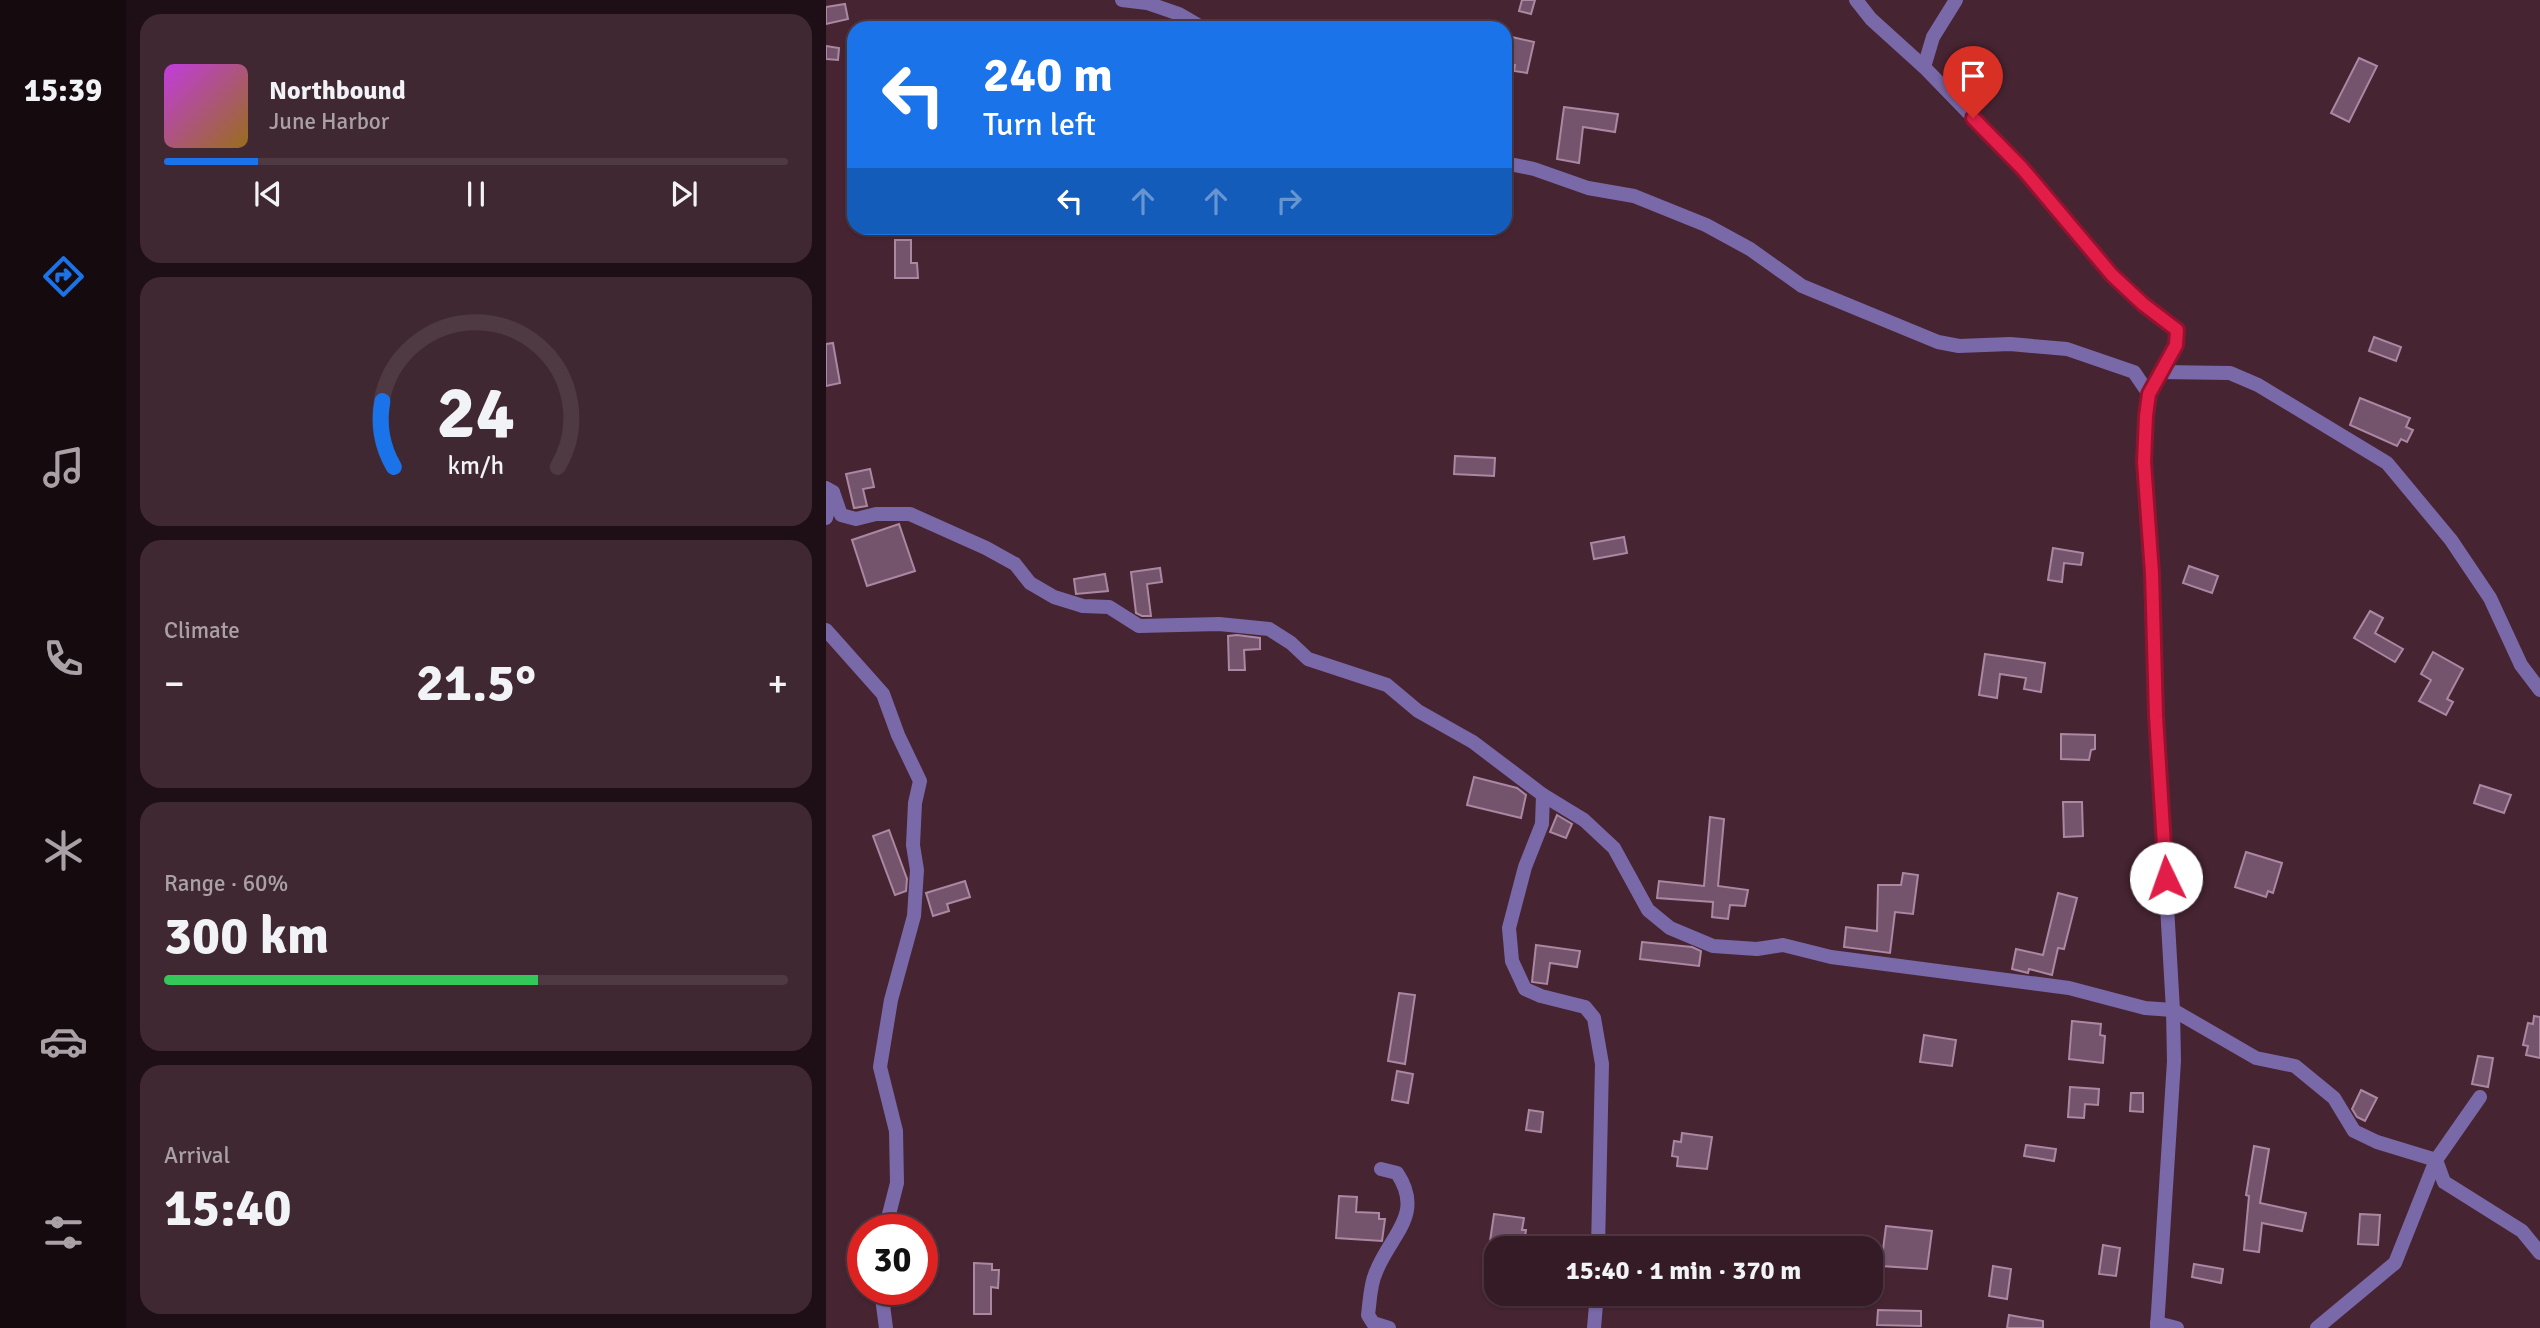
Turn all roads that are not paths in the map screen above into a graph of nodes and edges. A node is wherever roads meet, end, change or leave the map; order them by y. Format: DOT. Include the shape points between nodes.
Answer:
graph roads {
  1 [pos="1122,0"];
  2 [pos="1856,0"];
  3 [pos="1956,0"];
  4 [pos="1191,21"];
  5 [pos="1924,67"];
  6 [pos="1512,164"];
  7 [pos="2160,372"];
  8 [pos="2149,394"];
  9 [pos="830,490"];
  10 [pos="826,518"];
  11 [pos="826,631"];
  12 [pos="2540,690"];
  13 [pos="1543,795"];
  14 [pos="2174,1010"];
  15 [pos="2480,1097"];
  16 [pos="2436,1160"];
  17 [pos="1381,1169"];
  18 [pos="889,1214"];
  19 [pos="1598,1236"];
  20 [pos="2540,1253"];
  21 [pos="883,1305"];
  22 [pos="1596,1306"];
  23 [pos="2157,1326"];
  24 [pos="886,1328"];
  25 [pos="1389,1328"];
  26 [pos="1594,1328"];
  27 [pos="2177,1328"];
  28 [pos="2317,1328"];
  1 -- 4 [label="street" via="1147,3"];
  2 -- 5 [label="street"];
  3 -- 5 [label="street" via="1933,37"];
  5 -- 7 [label="street" via="2022,168 2112,275 2177,330 2176,345"];
  6 -- 8 [label="street" via="1588,188 1634,196 1706,225 1751,249 1802,286 1938,342 2067,349 2134,372"];
  7 -- 8 [label="street"];
  7 -- 12 [label="street" via="2230,373 2258,385 2387,463 2451,540 2490,598 2521,665"];
  8 -- 14 [label="street" via="2144,462"];
  9 -- 10 [label="street"];
  9 -- 13 [label="street" via="841,515 856,519 910,514 996,553 1054,597 1083,606 1109,607 1139,626 1219,624 1269,629 1308,659 1387,685"];
  11 -- 18 [label="street" via="883,694 920,781 914,817 914,916 891,1000 880,1067 896,1131 897,1183"];
  13 -- 14 [label="street" via="1584,820 1614,848 1648,910 1670,928 1713,946 1757,949 1783,945 1831,957 2069,988 2145,1008"];
  13 -- 19 [label="street" via="1542,824 1509,928 1512,961 1525,989 1585,1007 1594,1018 1602,1064"];
  14 -- 16 [label="street" via="2256,1058 2295,1066 2334,1098 2354,1131"];
  14 -- 23 [label="street"];
  15 -- 16 [label="street"];
  16 -- 20 [label="street" via="2444,1182 2522,1231"];
  16 -- 28 [label="street" via="2395,1263"];
  17 -- 25 [label="street" via="1397,1173 1409,1204 1402,1228 1375,1273 1368,1315 1373,1323"];
  21 -- 24 [label="street"];
  22 -- 26 [label="street"];
  23 -- 27 [label="street"];
}
